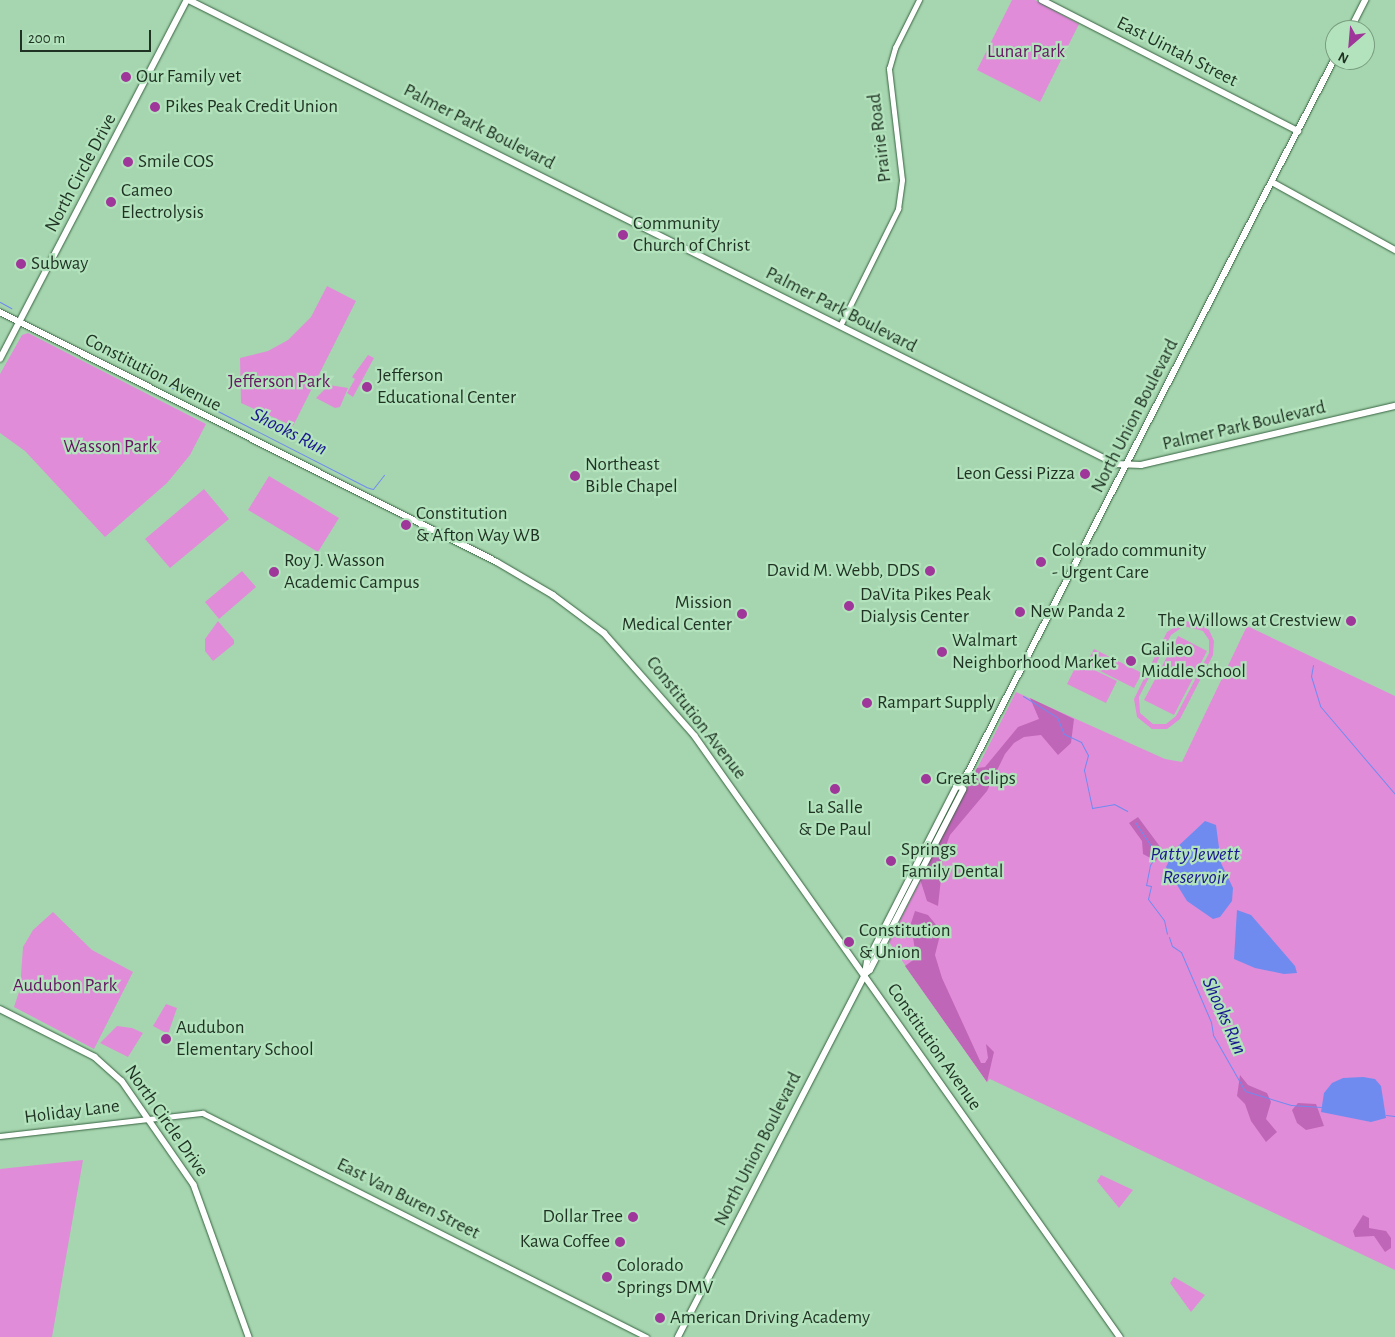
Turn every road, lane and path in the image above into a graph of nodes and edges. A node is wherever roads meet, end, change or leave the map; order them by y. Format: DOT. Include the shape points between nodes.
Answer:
graph roads {
  1 [pos="188,0"];
  2 [pos="919,0"];
  3 [pos="1042,0"];
  4 [pos="1365,0"];
  5 [pos="1355,20"];
  6 [pos="1329,70"];
  7 [pos="1298,131"];
  8 [pos="1272,182"];
  9 [pos="1395,250"];
  10 [pos="0,312"];
  11 [pos="20,321"];
  12 [pos="840,326"];
  13 [pos="0,359"];
  14 [pos="1395,406"];
  15 [pos="1126,466"];
  16 [pos="865,974"];
  17 [pos="0,1009"];
  18 [pos="148,1117"];
  19 [pos="0,1136"];
  20 [pos="249,1337"];
  21 [pos="647,1337"];
  22 [pos="678,1337"];
  23 [pos="1120,1337"];
  1 -- 11 [label="main road, North Circle Drive"];
  1 -- 12 [label="main road, Palmer Park Boulevard"];
  2 -- 12 [label="street, Prairie Road" via="895,48 889,70 902,180 898,209"];
  3 -- 7 [label="main road, East Uintah Street"];
  4 -- 5 [label="main road"];
  6 -- 7 [label="main road, North Union Boulevard"];
  7 -- 8 [label="main road, North Union Boulevard"];
  8 -- 9 [label="main road"];
  8 -- 15 [label="main road, North Union Boulevard"];
  10 -- 11 [label="main road, Constitution Avenue"];
  11 -- 13 [label="main road, North Circle Drive"];
  11 -- 16 [label="main road, Constitution Avenue" via="497,562 553,595 604,633 696,736"];
  12 -- 15 [label="main road, Palmer Park Boulevard" via="1088,452"];
  14 -- 15 [label="main road, Palmer Park Boulevard" via="1227,447"];
  15 -- 16 [label="main road, North Union Boulevard" via="961,786 963,790 870,970"];
  16 -- 22 [label="main road, North Union Boulevard"];
  16 -- 23 [label="main road, Constitution Avenue"];
  17 -- 18 [label="main road, North Circle Drive" via="104,1063"];
  18 -- 19 [label="street, Holiday Lane"];
  18 -- 20 [label="main road, North Circle Drive" via="194,1185"];
  18 -- 21 [label="street, East Van Buren Street" via="193,1112 208,1115"];
}
